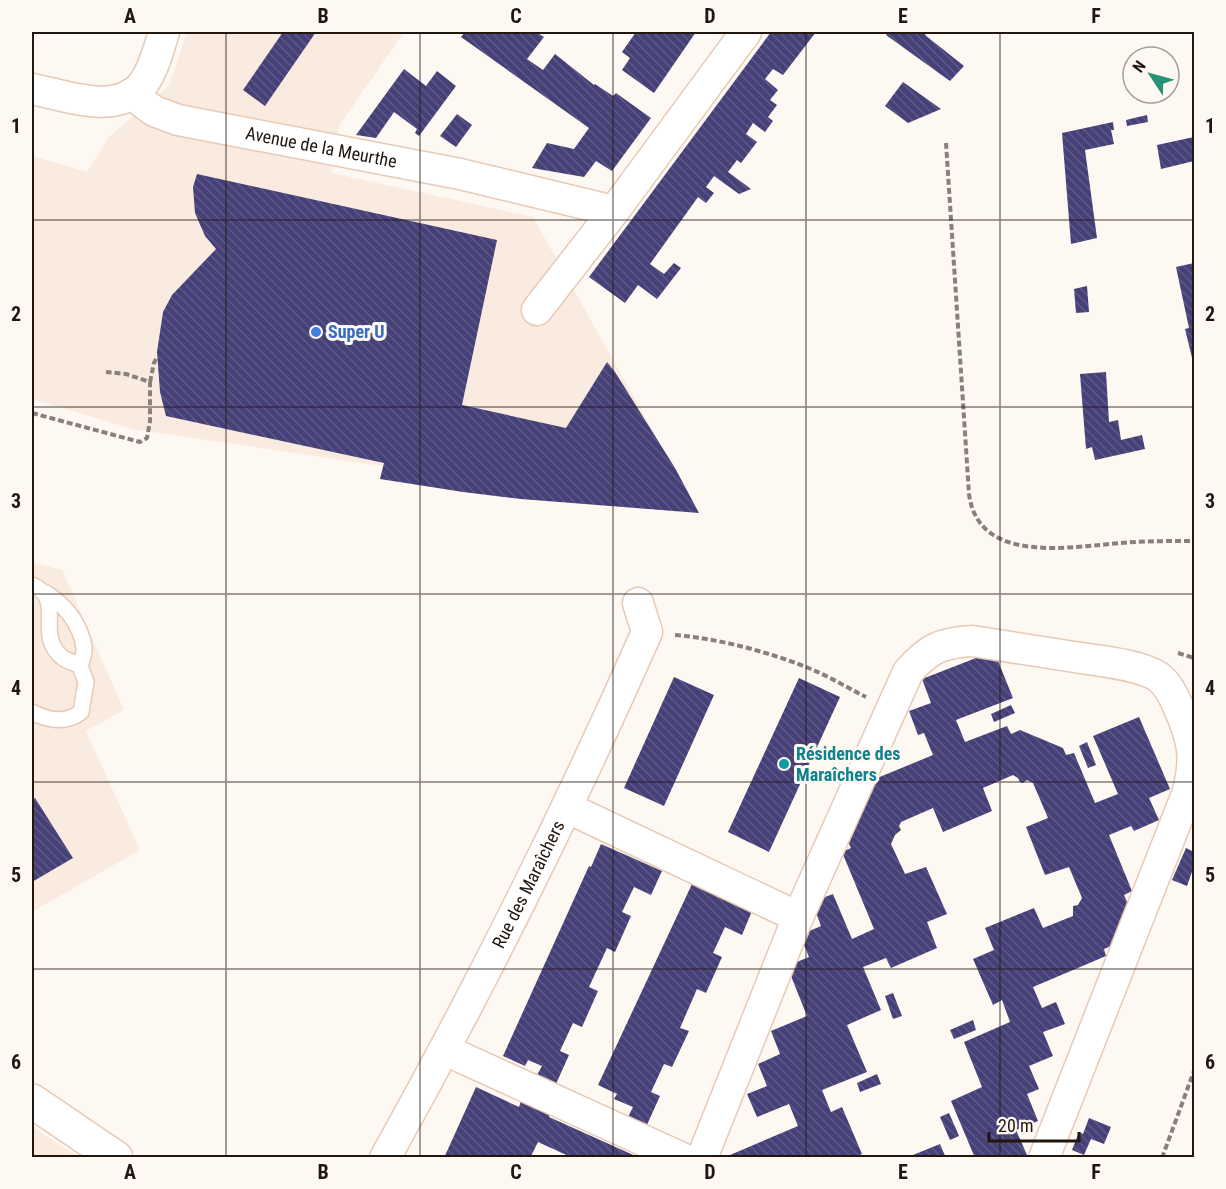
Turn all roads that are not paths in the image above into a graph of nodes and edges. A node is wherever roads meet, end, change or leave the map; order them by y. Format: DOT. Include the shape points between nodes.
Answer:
graph roads {
  1 [pos="164,32"];
  2 [pos="746,32"];
  3 [pos="32,89"];
  4 [pos="131,94"];
  5 [pos="614,211"];
  6 [pos="537,310"];
  7 [pos="32,585"];
  8 [pos="46,593"];
  9 [pos="638,603"];
  10 [pos="80,666"];
  11 [pos="32,712"];
  12 [pos="568,808"];
  13 [pos="798,917"];
  14 [pos="445,1050"];
  15 [pos="32,1101"];
  16 [pos="116,1158"];
  17 [pos="385,1158"];
  18 [pos="682,1158"];
  19 [pos="702,1158"];
  20 [pos="1044,1158"];
  1 -- 4 [label="street" via="143,83"];
  2 -- 5 [label="street"];
  3 -- 4 [label="street" via="98,102 116,101"];
  4 -- 5 [label="street, Avenue de la Meurthe" via="154,111 178,120 460,174"];
  5 -- 6 [label="street"];
  7 -- 8 [label="lane"];
  8 -- 10 [label="lane" via="62,603 74,620 84,649"];
  8 -- 10 [label="lane" via="48,635 63,657"];
  9 -- 12 [label="street, Rue des Maraîchers" via="647,632"];
  10 -- 11 [label="lane" via="86,682 81,712 74,718 60,720"];
  12 -- 13 [label="street"];
  12 -- 14 [label="street, Rue des Maraîchers"];
  13 -- 19 [label="street"];
  13 -- 20 [label="street" via="890,710 908,672 919,659 949,643 972,641 1140,669 1161,678 1188,726 1193,774"];
  14 -- 17 [label="street, Rue des Maraîchers"];
  14 -- 18 [label="street"];
  15 -- 16 [label="street"];
}
